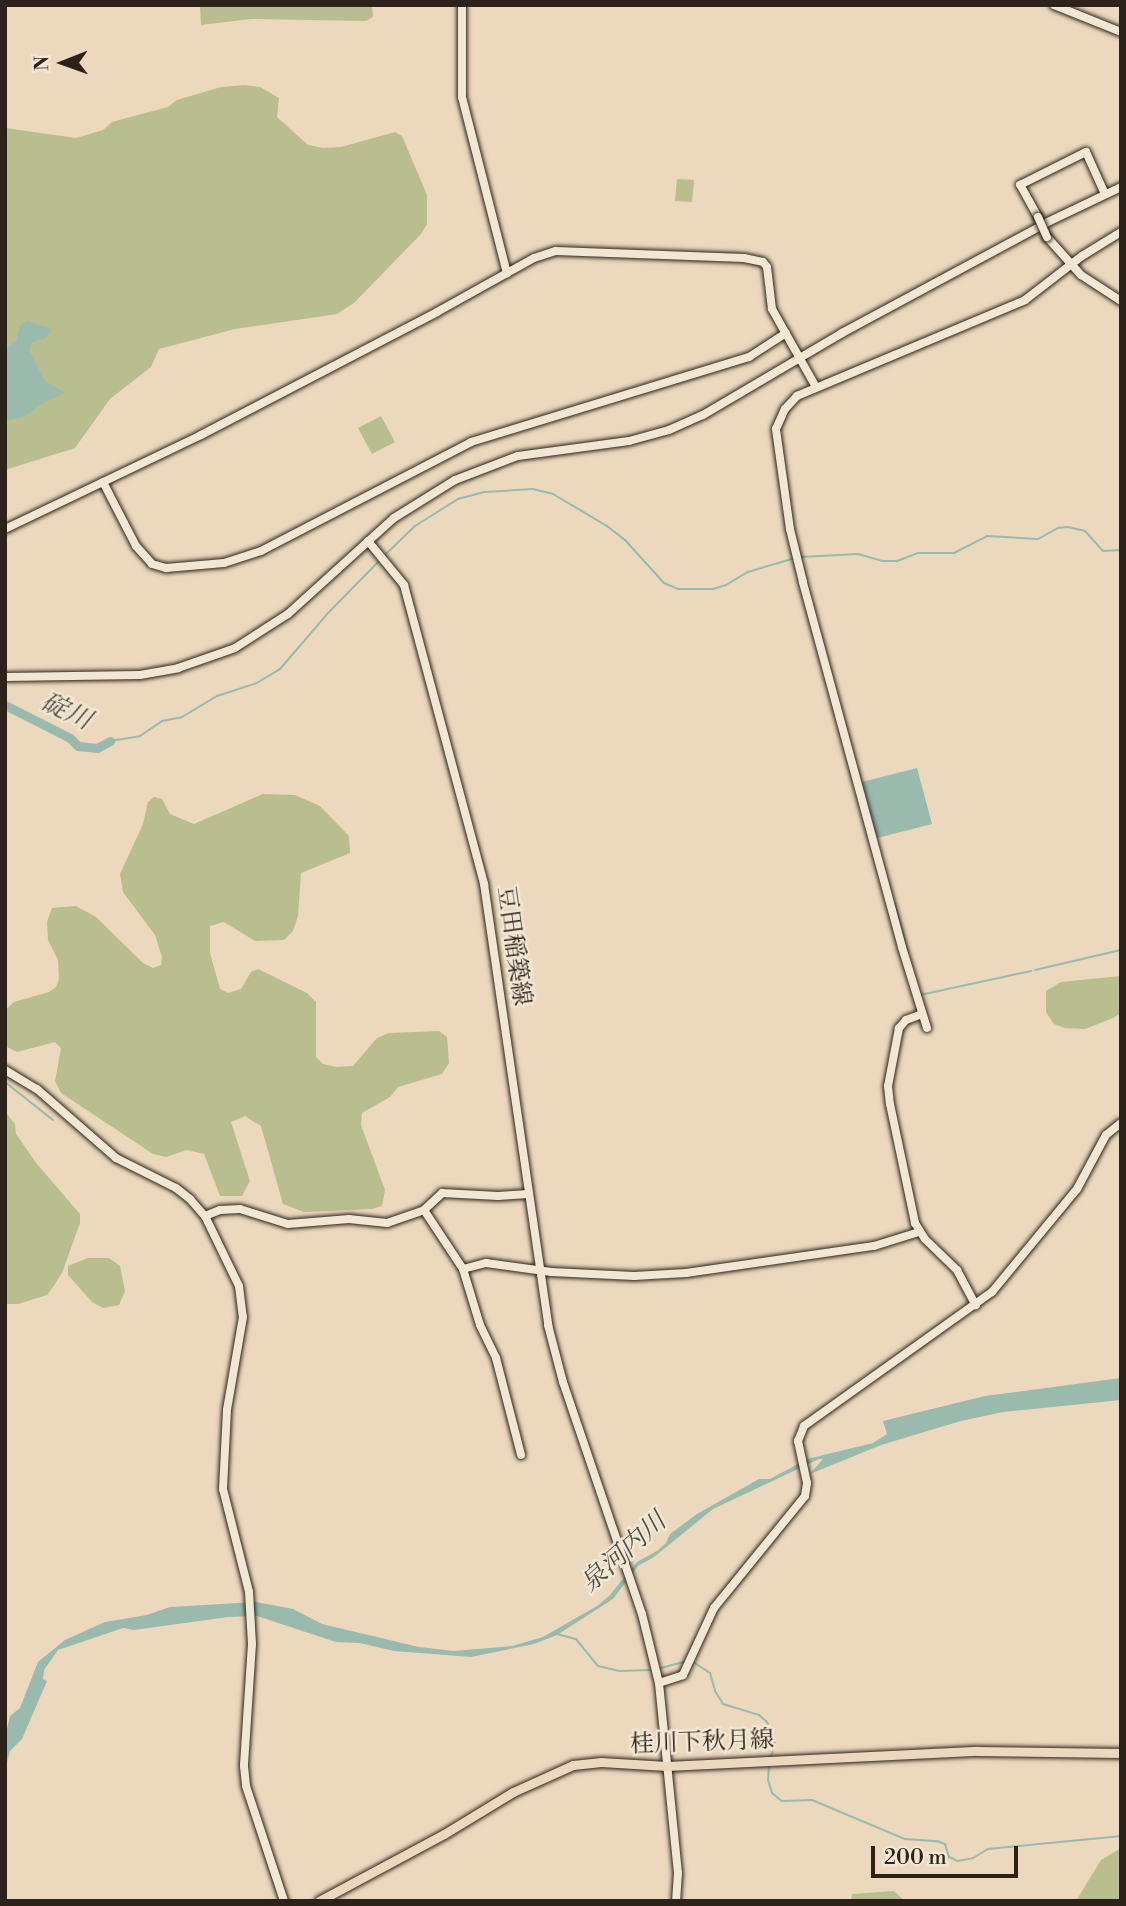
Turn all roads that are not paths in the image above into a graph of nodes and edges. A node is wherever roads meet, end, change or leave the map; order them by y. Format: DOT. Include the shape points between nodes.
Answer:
graph roads {
  1 [pos="462,5"];
  2 [pos="1054,5"];
  3 [pos="1121,32"];
  4 [pos="1121,187"];
  5 [pos="1105,194"];
  6 [pos="1121,232"];
  7 [pos="1070,265"];
  8 [pos="507,274"];
  9 [pos="1121,301"];
  10 [pos="786,333"];
  11 [pos="799,357"];
  12 [pos="816,387"];
  13 [pos="103,482"];
  14 [pos="5,529"];
  15 [pos="368,541"];
  16 [pos="5,677"];
  17 [pos="922,1014"];
  18 [pos="927,1028"];
  19 [pos="5,1070"];
  20 [pos="1121,1123"];
  21 [pos="528,1194"];
  22 [pos="424,1210"];
  23 [pos="205,1216"];
  24 [pos="919,1232"];
  25 [pos="463,1269"];
  26 [pos="538,1270"];
  27 [pos="976,1305"];
  28 [pos="521,1455"];
  29 [pos="659,1683"];
  30 [pos="1121,1754"];
  31 [pos="667,1766"];
  32 [pos="284,1901"];
  33 [pos="319,1901"];
  34 [pos="676,1901"];
  1 -- 8 [label="street" via="462,97"];
  2 -- 3 [label="street"];
  4 -- 5 [label="street"];
  5 -- 7 [label="street, bridge" via="1087,152 1020,185 1047,237"];
  5 -- 11 [label="street"];
  6 -- 7 [label="street"];
  7 -- 9 [label="street"];
  7 -- 12 [label="street" via="1025,300"];
  8 -- 10 [label="street" via="547,253 573,250 758,260 765,264 769,303"];
  8 -- 13 [label="street"];
  10 -- 11 [label="street"];
  10 -- 13 [label="street" via="749,357 471,442 261,551 223,564 166,568 152,564 136,546"];
  11 -- 12 [label="street"];
  11 -- 15 [label="street" via="703,415 669,430 615,444 518,456 476,471 427,495"];
  12 -- 17 [label="street" via="797,396 776,429 788,518"];
  13 -- 14 [label="street"];
  15 -- 16 [label="street" via="263,633 211,658 140,675"];
  15 -- 21 [label="street, 豆田稲築線" via="402,580 484,884"];
  17 -- 18 [label="street"];
  17 -- 24 [label="street" via="899,1028 888,1087"];
  19 -- 23 [label="street" via="37,1089 116,1158 176,1188"];
  20 -- 27 [label="street" via="1106,1135 1077,1189"];
  21 -- 22 [label="street" via="442,1193"];
  21 -- 26 [label="street, 豆田稲築線"];
  22 -- 23 [label="street" via="369,1224 349,1219 288,1224 240,1209"];
  22 -- 25 [label="street"];
  23 -- 32 [label="street" via="243,1303 227,1410 223,1489 249,1595 246,1787"];
  24 -- 26 [label="street" via="874,1246 695,1272 635,1276"];
  24 -- 27 [label="street" via="957,1270"];
  25 -- 26 [label="street" via="486,1263"];
  25 -- 28 [label="street" via="480,1325 496,1358"];
  26 -- 29 [label="street, 豆田稲築線" via="563,1382 635,1594"];
  27 -- 29 [label="street" via="807,1423 799,1433 805,1496 730,1585 705,1625 687,1668 675,1680"];
  29 -- 31 [label="street, 豆田稲築線"];
  30 -- 31 [label="main road, 桂川下秋月線" via="978,1751"];
  31 -- 33 [label="main road, 桂川下秋月線" via="588,1763 552,1773"];
  31 -- 34 [label="street, 豆田稲築線" via="678,1873"];
}
